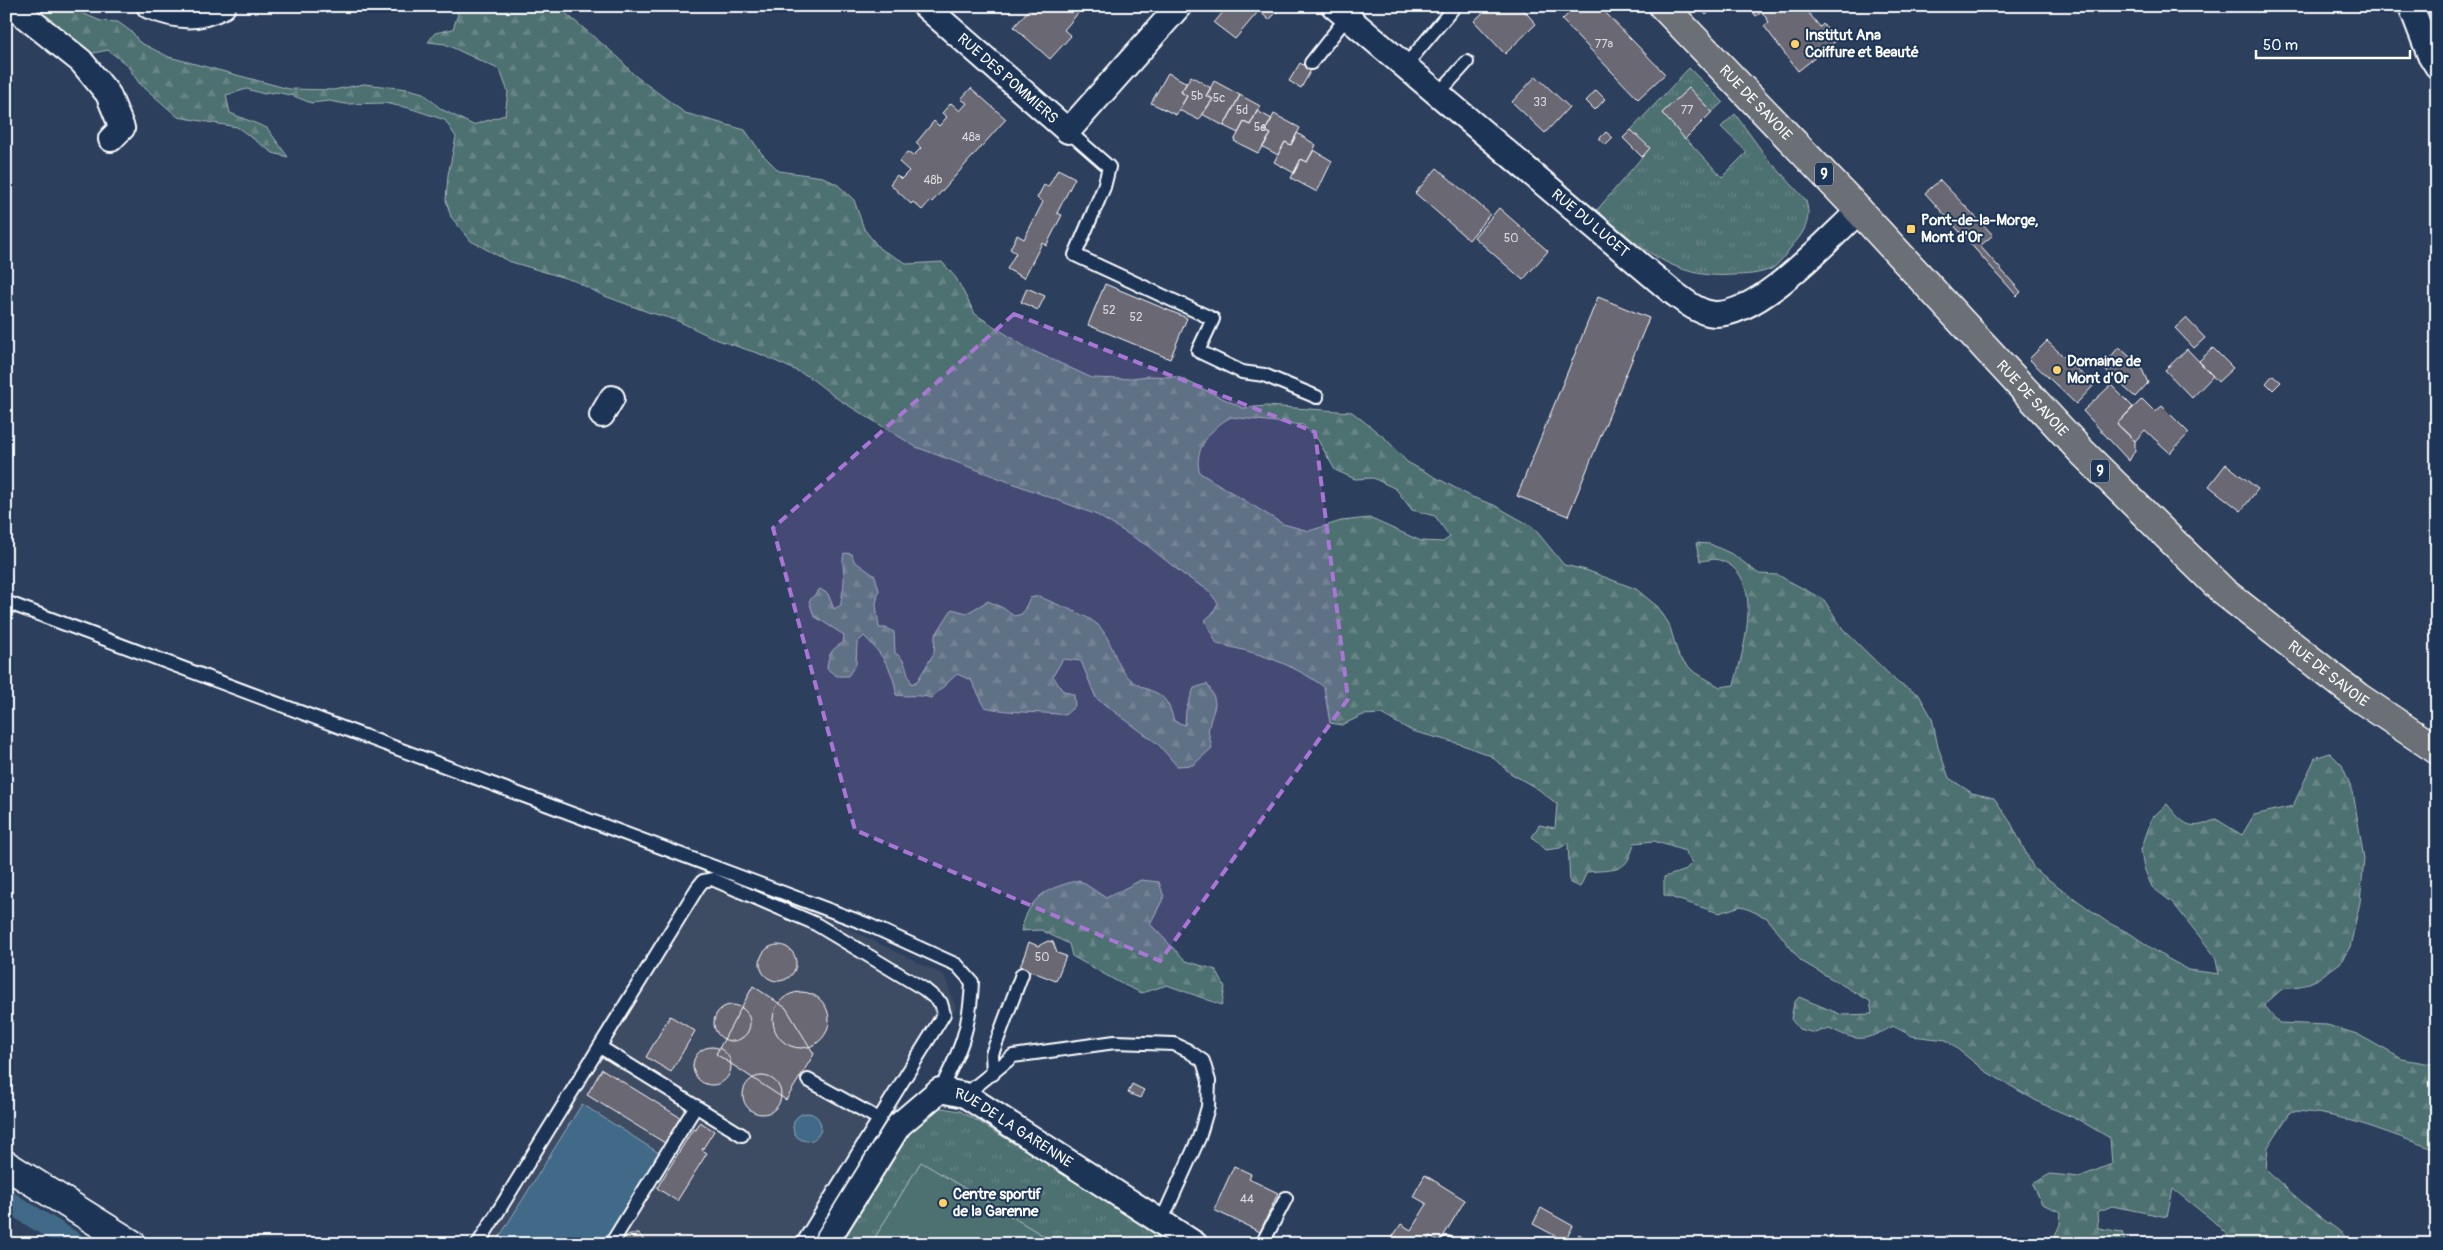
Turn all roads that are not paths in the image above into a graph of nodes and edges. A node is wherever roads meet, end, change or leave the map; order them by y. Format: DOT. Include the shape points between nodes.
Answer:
graph roads {
  1 [pos="12,6"];
  2 [pos="149,6"];
  3 [pos="223,6"];
  4 [pos="925,6"];
  5 [pos="1179,6"];
  6 [pos="1455,6"];
  7 [pos="1663,6"];
  8 [pos="2411,6"];
  9 [pos="1340,12"];
  10 [pos="1467,62"];
  11 [pos="1311,63"];
  12 [pos="1405,66"];
  13 [pos="2437,66"];
  14 [pos="1438,94"];
  15 [pos="1068,131"];
  16 [pos="111,139"];
  17 [pos="1859,211"];
  18 [pos="1317,396"];
  19 [pos="6,602"];
  20 [pos="2437,750"];
  21 [pos="1022,974"];
  22 [pos="600,1046"];
  23 [pos="993,1074"];
  24 [pos="808,1080"];
  25 [pos="940,1090"];
  26 [pos="965,1096"];
  27 [pos="696,1106"];
  28 [pos="879,1119"];
  29 [pos="742,1135"];
  30 [pos="6,1165"];
  31 [pos="1286,1198"];
  32 [pos="1162,1222"];
  33 [pos="132,1244"];
  34 [pos="478,1244"];
  35 [pos="611,1244"];
  36 [pos="802,1244"];
  37 [pos="825,1244"];
  38 [pos="1195,1244"];
  39 [pos="1262,1244"];
  1 -- 16 [label="street" via="81,61 108,94 122,128"];
  2 -- 3 [label="street" via="179,16 206,15"];
  4 -- 15 [label="street, RUE DES POMMIERS"];
  5 -- 15 [label="street"];
  6 -- 12 [label="lane"];
  7 -- 17 [label="main road, RUE DE SAVOIE / 9"];
  8 -- 13 [label="street"];
  9 -- 11 [label="lane"];
  9 -- 12 [label="street, RUE DU LUCET"];
  10 -- 14 [label="lane"];
  12 -- 14 [label="street, RUE DU LUCET"];
  14 -- 17 [label="street, RUE DU LUCET" via="1672,292 1694,308 1714,314 1732,312 1774,288"];
  15 -- 18 [label="lane" via="1109,167 1104,187 1075,255 1213,319 1198,351 1242,372 1264,375"];
  17 -- 20 [label="main road, RUE DE SAVOIE / 9" via="2081,451 2224,592 2358,696"];
  19 -- 25 [label="lane" via="860,922 958,965 972,982 970,1013 960,1052"];
  21 -- 23 [label="lane" via="992,1054"];
  22 -- 27 [label="lane"];
  22 -- 28 [label="lane" via="698,887 703,881 712,880 814,923 941,1002 944,1014"];
  22 -- 34 [label="lane"];
  23 -- 26 [label="lane"];
  23 -- 32 [label="lane" via="1013,1056 1115,1042 1174,1044 1202,1061 1210,1081 1208,1107 1199,1138"];
  24 -- 28 [label="lane"];
  25 -- 26 [label="street, RUE DE LA GARENNE"];
  25 -- 37 [label="street, RUE DE LA GARENNE" via="899,1124"];
  26 -- 32 [label="street, RUE DE LA GARENNE"];
  27 -- 29 [label="lane"];
  27 -- 35 [label="lane"];
  28 -- 36 [label="lane"];
  30 -- 33 [label="street"];
  31 -- 39 [label="lane"];
  32 -- 38 [label="street, RUE DE LA GARENNE"];
}
